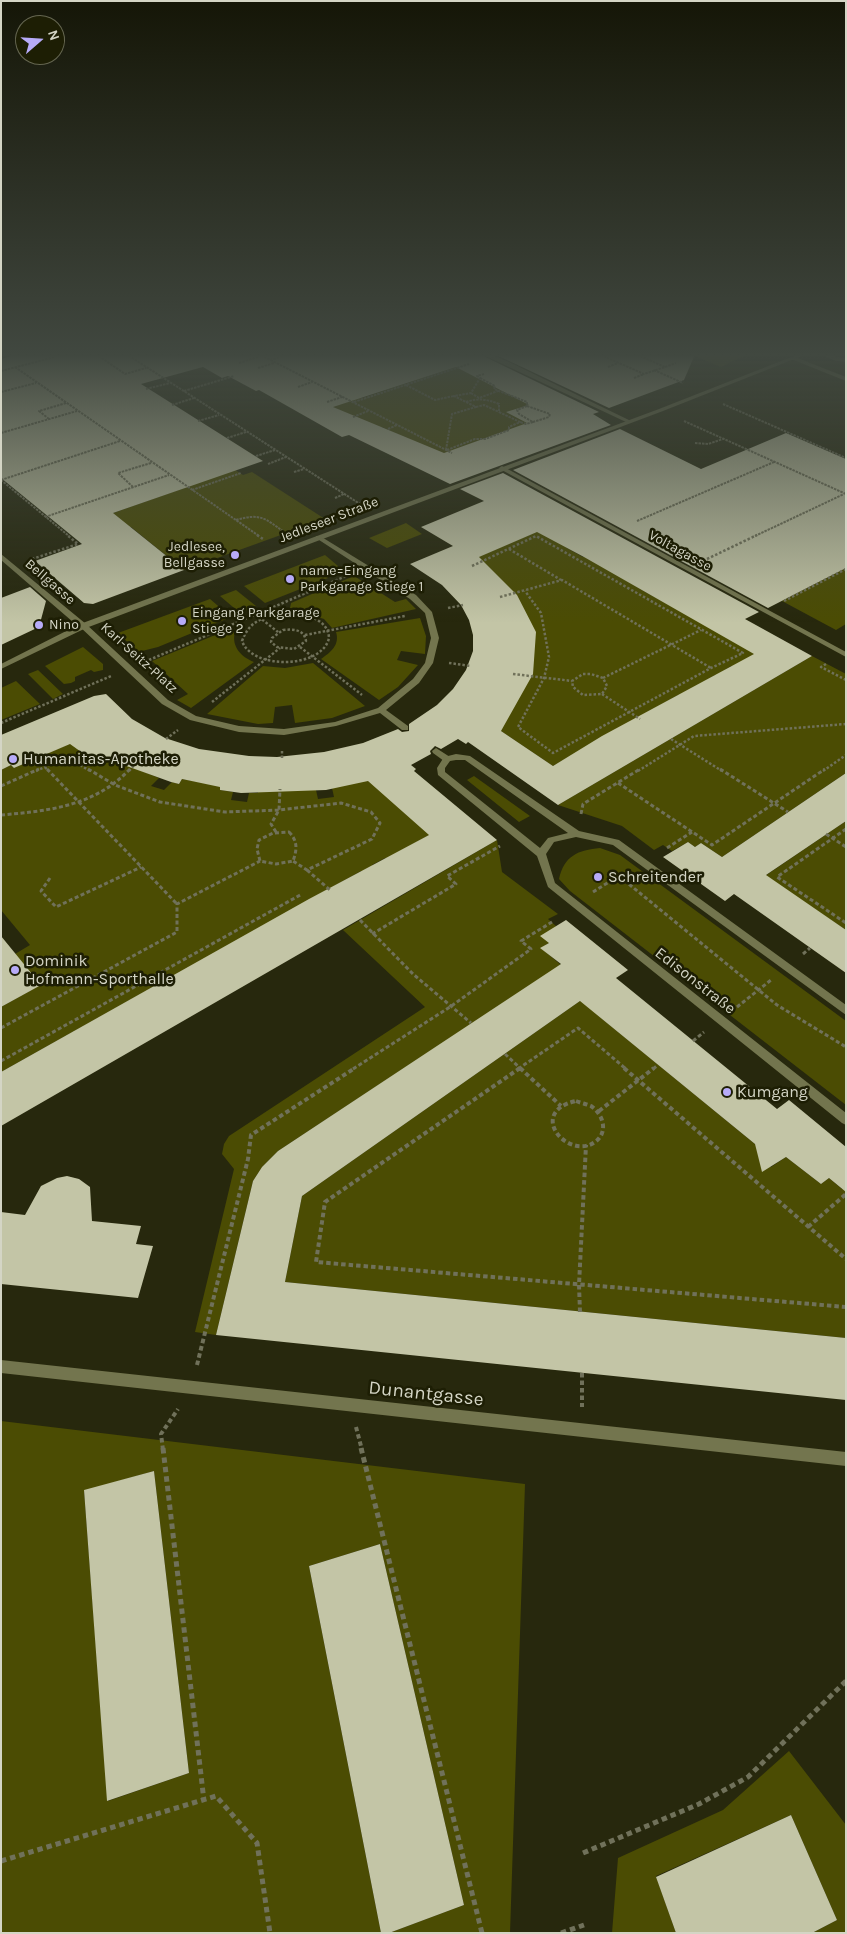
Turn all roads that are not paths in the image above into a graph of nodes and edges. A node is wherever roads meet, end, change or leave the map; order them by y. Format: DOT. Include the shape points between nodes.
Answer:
graph roads {
  1 [pos="571,442"];
  2 [pos="502,468"];
  3 [pos="318,537"];
  4 [pos="1,556"];
  5 [pos="83,626"];
  6 [pos="846,655"];
  7 [pos="1,667"];
  8 [pos="381,710"];
  9 [pos="405,728"];
  10 [pos="436,751"];
  11 [pos="447,759"];
  12 [pos="576,834"];
  13 [pos="541,854"];
  14 [pos="846,1011"];
  15 [pos="846,1120"];
  16 [pos="1,1366"];
  17 [pos="846,1459"];
  1 -- 2 [label="street, Jedleseer Straße"];
  2 -- 3 [label="street, Jedleseer Straße"];
  2 -- 6 [label="street, Voltagasse"];
  3 -- 5 [label="street, Jedleseer Straße"];
  3 -- 8 [label="street, Karl-Seitz-Platz" via="413,597 428,612 435,638 429,663 416,681"];
  4 -- 5 [label="street, Bellgasse"];
  5 -- 7 [label="street, Jedleseer Straße"];
  5 -- 8 [label="street, Karl-Seitz-Platz" via="165,702 193,718 239,729 284,732 336,724"];
  8 -- 9 [label="street"];
  10 -- 11 [label="street"];
  11 -- 12 [label="street" via="467,758"];
  11 -- 13 [label="street" via="441,774"];
  12 -- 13 [label="street" via="551,840"];
  12 -- 14 [label="street" via="616,842"];
  13 -- 15 [label="street, Edisonstraße" via="551,885"];
  16 -- 17 [label="street, Dunantgasse"];
}
